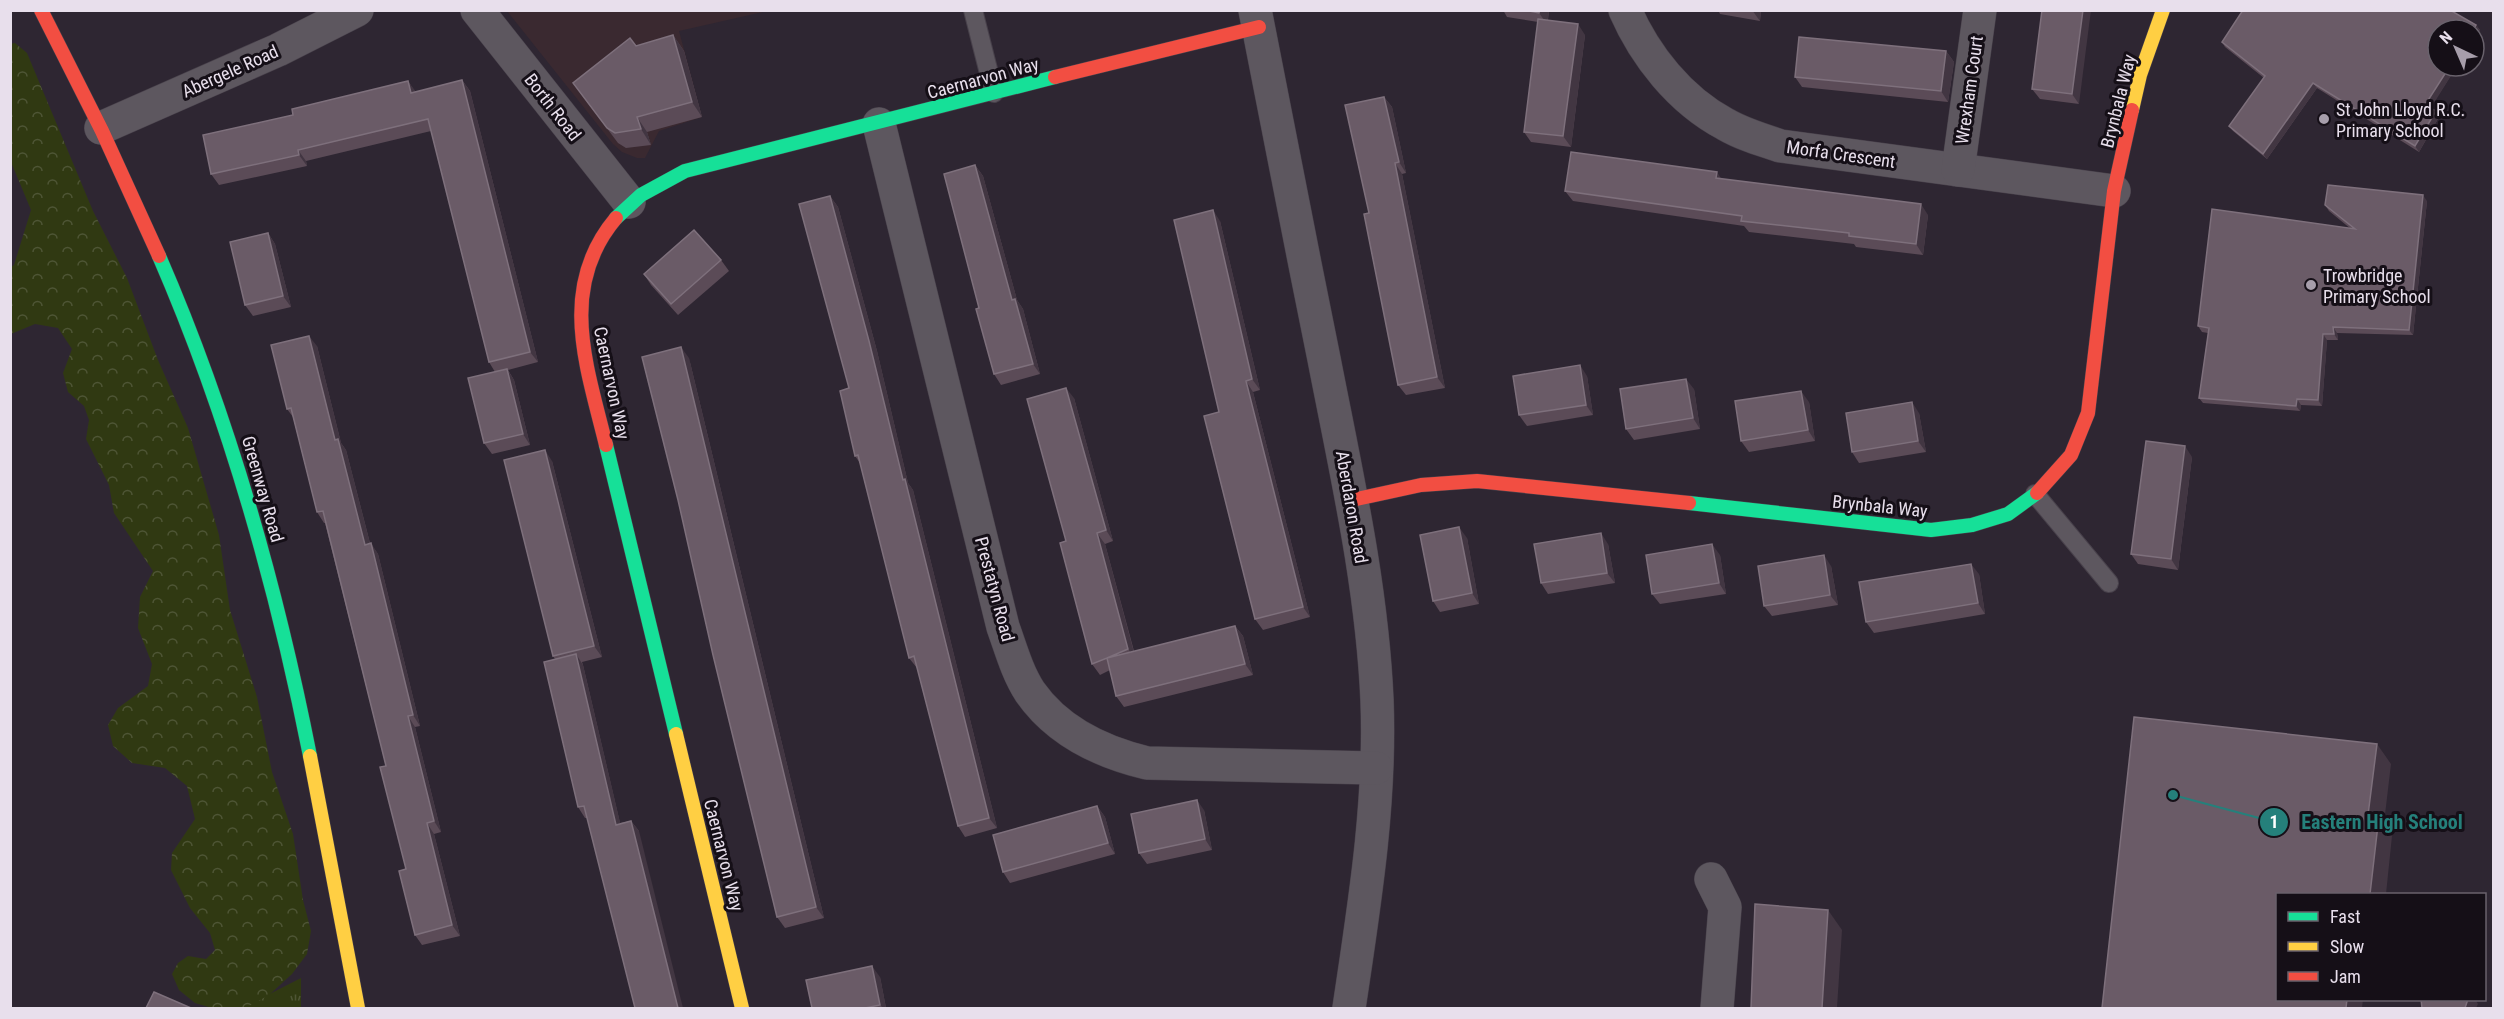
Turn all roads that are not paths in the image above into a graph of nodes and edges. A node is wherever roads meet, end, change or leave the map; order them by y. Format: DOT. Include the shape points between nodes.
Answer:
graph roads {
  1 [pos="41,10"];
  2 [pos="357,10"];
  3 [pos="477,10"];
  4 [pos="973,10"];
  5 [pos="1625,10"];
  6 [pos="1980,10"];
  7 [pos="2163,10"];
  8 [pos="1257,19"];
  9 [pos="994,93"];
  10 [pos="879,124"];
  11 [pos="101,128"];
  12 [pos="1958,170"];
  13 [pos="2114,191"];
  14 [pos="629,202"];
  15 [pos="2035,495"];
  16 [pos="1352,500"];
  17 [pos="2109,583"];
  18 [pos="1376,768"];
  19 [pos="1711,879"];
  20 [pos="358,1008"];
  21 [pos="742,1008"];
  22 [pos="1349,1008"];
  23 [pos="1717,1008"];
  1 -- 11 [label="street, Greenway Road"];
  2 -- 11 [label="street, Abergele Road" via="278,50"];
  3 -- 14 [label="street, Borth Road"];
  4 -- 9 [label="lane"];
  5 -- 12 [label="street, Morfa Crescent" via="1658,67 1688,98 1723,124 1781,146"];
  6 -- 12 [label="street, Wrexham Court"];
  7 -- 13 [label="street, Brynbala Way" via="2140,75"];
  8 -- 9 [label="street, Caernarvon Way"];
  8 -- 16 [label="street, Aberdaron Road"];
  9 -- 10 [label="street, Caernarvon Way"];
  10 -- 14 [label="street, Caernarvon Way" via="685,171 663,179"];
  10 -- 18 [label="street, Prestatyn Road" via="1004,627 1029,691 1047,712 1090,744 1115,756 1147,763"];
  11 -- 20 [label="street, Greenway Road" via="168,274 212,383 244,483 279,616"];
  12 -- 13 [label="street, Morfa Crescent"];
  13 -- 15 [label="street, Brynbala Way" via="2088,413 2071,455"];
  14 -- 21 [label="street, Caernarvon Way" via="603,234 592,257 580,321 589,373"];
  15 -- 16 [label="street, Brynbala Way" via="2008,514 1972,525 1931,530 1477,481 1420,485"];
  15 -- 17 [label="lane"];
  16 -- 18 [label="street, Aberdaron Road" via="1370,620 1377,700"];
  18 -- 22 [label="street, Aberdaron Road" via="1368,881"];
  19 -- 23 [label="street" via="1725,907"];
}
